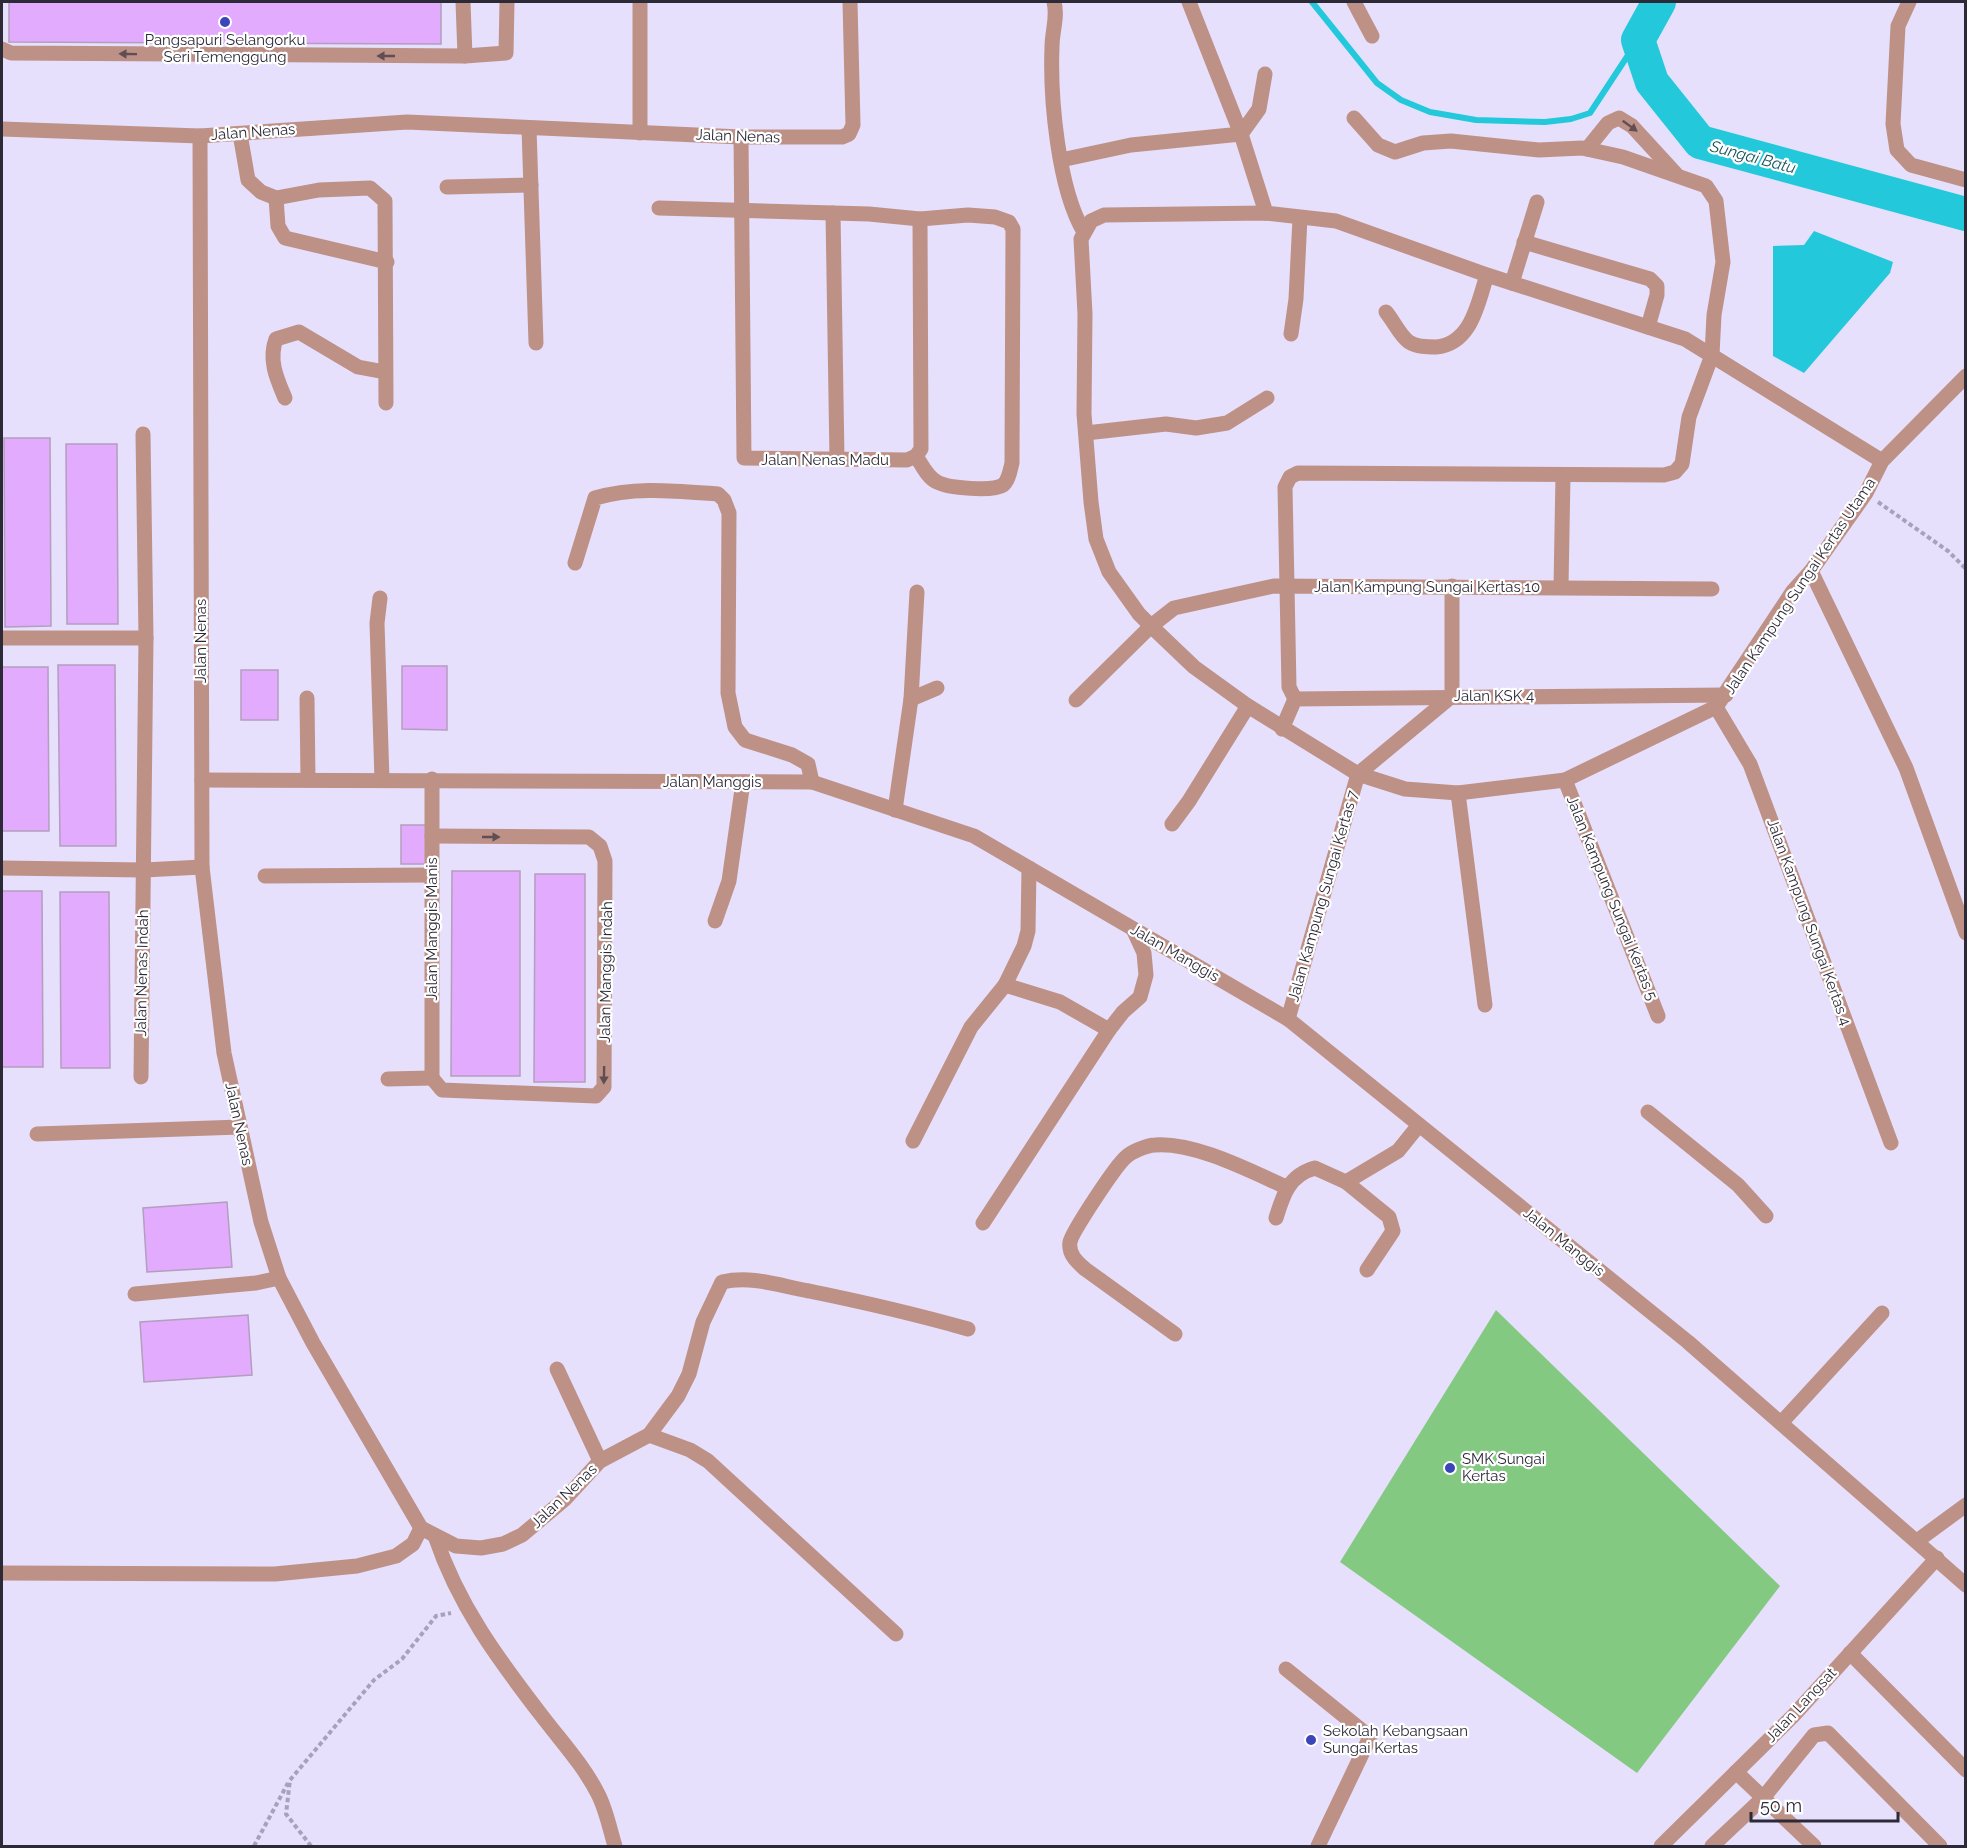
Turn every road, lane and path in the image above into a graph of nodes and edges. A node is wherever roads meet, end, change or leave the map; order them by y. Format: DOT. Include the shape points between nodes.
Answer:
graph roads {
  1 [pos="463,2"];
  2 [pos="507,2"];
  3 [pos="640,2"];
  4 [pos="850,2"];
  5 [pos="1054,2"];
  6 [pos="1188,2"];
  7 [pos="1354,2"];
  8 [pos="1909,2"];
  9 [pos="1372,36"];
  10 [pos="2,49"];
  11 [pos="465,56"];
  12 [pos="1265,74"];
  13 [pos="1354,118"];
  14 [pos="529,128"];
  15 [pos="2,129"];
  16 [pos="640,133"];
  17 [pos="240,134"];
  18 [pos="1241,134"];
  19 [pos="200,136"];
  20 [pos="741,137"];
  21 [pos="1587,149"];
  22 [pos="1061,160"];
  23 [pos="1677,176"];
  24 [pos="1965,180"];
  25 [pos="531,185"];
  26 [pos="447,187"];
  27 [pos="276,198"];
  28 [pos="1537,202"];
  29 [pos="658,208"];
  30 [pos="742,210"];
  31 [pos="833,213"];
  32 [pos="1266,213"];
  33 [pos="1300,218"];
  34 [pos="920,219"];
  35 [pos="1084,232"];
  36 [pos="1524,242"];
  37 [pos="387,262"];
  38 [pos="1487,275"];
  39 [pos="1512,283"];
  40 [pos="1386,312"];
  41 [pos="1648,327"];
  42 [pos="1291,334"];
  43 [pos="536,343"];
  44 [pos="1712,355"];
  45 [pos="385,372"];
  46 [pos="1965,376"];
  47 [pos="285,398"];
  48 [pos="1267,398"];
  49 [pos="386,403"];
  50 [pos="1086,433"];
  51 [pos="144,434"];
  52 [pos="916,456"];
  53 [pos="837,459"];
  54 [pos="1882,461"];
  55 [pos="1563,475"];
  56 [pos="1866,493"];
  57 [pos="575,563"];
  58 [pos="1965,569"];
  59 [pos="1811,571"];
  60 [pos="1288,586"];
  61 [pos="1452,586"];
  62 [pos="1562,587"];
  63 [pos="1712,589"];
  64 [pos="917,592"];
  65 [pos="380,598"];
  66 [pos="1151,626"];
  67 [pos="2,638"];
  68 [pos="146,638"];
  69 [pos="937,688"];
  70 [pos="1452,696"];
  71 [pos="307,698"];
  72 [pos="911,699"];
  73 [pos="1295,699"];
  74 [pos="1076,700"];
  75 [pos="1721,701"];
  76 [pos="1248,706"];
  77 [pos="1282,729"];
  78 [pos="1358,774"];
  79 [pos="432,779"];
  80 [pos="202,780"];
  81 [pos="308,780"];
  82 [pos="382,780"];
  83 [pos="1565,780"];
  84 [pos="743,782"];
  85 [pos="812,782"];
  86 [pos="1458,793"];
  87 [pos="894,810"];
  88 [pos="1172,824"];
  89 [pos="432,836"];
  90 [pos="202,867"];
  91 [pos="2,868"];
  92 [pos="1029,868"];
  93 [pos="144,870"];
  94 [pos="432,875"];
  95 [pos="265,876"];
  96 [pos="715,921"];
  97 [pos="1133,929"];
  98 [pos="1965,933"];
  99 [pos="1005,985"];
  100 [pos="1485,1005"];
  101 [pos="1658,1016"];
  102 [pos="1288,1019"];
  103 [pos="1109,1030"];
  104 [pos="141,1077"];
  105 [pos="432,1078"];
  106 [pos="388,1079"];
  107 [pos="1648,1112"];
  108 [pos="1419,1125"];
  109 [pos="240,1127"];
  110 [pos="37,1134"];
  111 [pos="913,1141"];
  112 [pos="1891,1143"];
  113 [pos="1346,1182"];
  114 [pos="1286,1187"];
  115 [pos="1766,1216"];
  116 [pos="1276,1218"];
  117 [pos="983,1223"];
  118 [pos="1367,1270"];
  119 [pos="279,1278"];
  120 [pos="135,1294"];
  121 [pos="1882,1313"];
  122 [pos="968,1329"];
  123 [pos="1174,1334"];
  124 [pos="557,1369"];
  125 [pos="1781,1422"];
  126 [pos="649,1435"];
  127 [pos="600,1461"];
  128 [pos="1965,1505"];
  129 [pos="428,1532"];
  130 [pos="1917,1541"];
  131 [pos="1937,1558"];
  132 [pos="2,1573"];
  133 [pos="1965,1585"];
  134 [pos="469,1614"];
  135 [pos="896,1634"];
  136 [pos="1850,1653"];
  137 [pos="1286,1669"];
  138 [pos="1965,1770"];
  139 [pos="1736,1772"];
  140 [pos="290,1780"];
  141 [pos="1763,1798"];
  142 [pos="254,1846"];
  143 [pos="311,1846"];
  144 [pos="615,1846"];
  145 [pos="1318,1846"];
  146 [pos="1661,1846"];
  147 [pos="1712,1846"];
  148 [pos="1814,1846"];
  149 [pos="1940,1846"];
  1 -- 11 [label="street"];
  2 -- 11 [label="street" via="506,53"];
  3 -- 16 [label="street"];
  4 -- 20 [label="street, Jalan Nenas" via="853,125 849,134"];
  5 -- 22 [label="street, Jalan Kampung Sungai Kertas Utama" via="1052,47"];
  6 -- 18 [label="street"];
  7 -- 9 [label="street"];
  8 -- 24 [label="street" via="1899,26 1893,124 1897,150 1911,165"];
  11 -- 10 [label="street, one-way" via="10,53"];
  12 -- 18 [label="street" via="1259,109"];
  13 -- 21 [label="street" via="1378,145 1395,152 1423,143 1451,141 1539,150"];
  14 -- 16 [label="street, Jalan Nenas"];
  14 -- 17 [label="street, Jalan Nenas" via="407,122"];
  14 -- 25 [label="street"];
  15 -- 19 [label="street"];
  16 -- 20 [label="street, Jalan Nenas"];
  17 -- 19 [label="street, Jalan Nenas"];
  17 -- 27 [label="street" via="248,180 261,192"];
  18 -- 22 [label="street" via="1131,145"];
  18 -- 32 [label="street"];
  19 -- 80 [label="street, Jalan Nenas"];
  20 -- 30 [label="street, Jalan Nenas Madu"];
  21 -- 23 [label="street"];
  21 -- 23 [label="street, one-way" via="1608,123 1619,118 1632,126"];
  22 -- 35 [label="street, Jalan Kampung Sungai Kertas Utama" via="1067,197"];
  23 -- 44 [label="street" via="1707,186 1716,201 1723,262"];
  25 -- 26 [label="street"];
  25 -- 43 [label="street"];
  27 -- 37 [label="street" via="278,226 285,238"];
  27 -- 37 [label="street" via="319,190 370,188 385,201"];
  28 -- 36 [label="street"];
  29 -- 30 [label="street"];
  30 -- 31 [label="street"];
  30 -- 53 [label="street, Jalan Nenas Madu" via="744,458"];
  31 -- 34 [label="street"];
  31 -- 53 [label="street"];
  32 -- 33 [label="street, Jalan Kampung Sungai Kertas Utama"];
  32 -- 35 [label="street, Jalan Kampung Sungai Kertas Utama" via="1104,215 1091,221"];
  33 -- 38 [label="street, Jalan Kampung Sungai Kertas Utama" via="1336,221"];
  33 -- 42 [label="street"];
  34 -- 52 [label="street" via="921,449"];
  34 -- 52 [label="street" via="995,217 1009,222 1013,229 1012,463 1005,484 995,488 951,487 928,475"];
  35 -- 50 [label="street, Jalan Kampung Sungai Kertas Utama" via="1081,239"];
  36 -- 39 [label="street"];
  36 -- 41 [label="street" via="1650,279 1657,286 1657,295"];
  37 -- 45 [label="street"];
  38 -- 39 [label="street, Jalan Kampung Sungai Kertas Utama"];
  38 -- 40 [label="street" via="1470,325 1462,335 1442,346 1424,347 1408,342"];
  39 -- 41 [label="street, Jalan Kampung Sungai Kertas Utama"];
  41 -- 44 [label="street, Jalan Kampung Sungai Kertas Utama" via="1685,339"];
  44 -- 54 [label="street, Jalan Kampung Sungai Kertas Utama"];
  44 -- 55 [label="street" via="1689,417 1682,464 1675,472"];
  45 -- 47 [label="street" via="358,367 299,333 276,339 272,351 276,377"];
  45 -- 49 [label="street"];
  46 -- 54 [label="street, Jalan Kampung Sungai Kertas Utama"];
  48 -- 50 [label="street" via="1227,423 1196,429 1166,424"];
  50 -- 66 [label="street, Jalan Kampung Sungai Kertas Utama" via="1096,539 1109,572"];
  51 -- 68 [label="street, Jalan Nenas Indah"];
  52 -- 53 [label="street, Jalan Nenas Madu" via="907,460"];
  54 -- 56 [label="street, Jalan Kampung Sungai Kertas Utama"];
  55 -- 60 [label="street" via="1298,473 1290,477 1285,487"];
  55 -- 62 [label="street"];
  56 -- 58 [label="path" via="1948,551"];
  56 -- 59 [label="street, Jalan Kampung Sungai Kertas Utama"];
  57 -- 85 [label="street" via="595,498 645,489 718,494 729,513 728,693 735,727 745,741 792,755 808,765"];
  59 -- 75 [label="street, Jalan Kampung Sungai Kertas Utama" via="1793,591"];
  59 -- 98 [label="street" via="1906,768"];
  60 -- 61 [label="street, Jalan Kampung Sungai Kertas 10"];
  60 -- 66 [label="street, Jalan Kampung Sungai Kertas 10" via="1174,609"];
  60 -- 73 [label="street" via="1289,687"];
  61 -- 62 [label="street, Jalan Kampung Sungai Kertas 10"];
  61 -- 70 [label="street"];
  62 -- 63 [label="street, Jalan Kampung Sungai Kertas 10"];
  64 -- 72 [label="street"];
  65 -- 82 [label="street" via="377,623"];
  66 -- 74 [label="street, Jalan Kampung Sungai Kertas 10"];
  66 -- 76 [label="street, Jalan Kampung Sungai Kertas Utama" via="1194,667"];
  67 -- 68 [label="street"];
  68 -- 93 [label="street, Jalan Nenas Indah"];
  69 -- 72 [label="street"];
  70 -- 73 [label="street, Jalan KSK 4"];
  70 -- 75 [label="street, Jalan KSK 4"];
  70 -- 78 [label="street"];
  71 -- 81 [label="street"];
  72 -- 87 [label="street"];
  73 -- 77 [label="street"];
  75 -- 83 [label="street, Jalan Kampung Sungai Kertas Utama"];
  75 -- 112 [label="street, Jalan Kampung Sungai Kertas 4" via="1750,765"];
  76 -- 77 [label="street, Jalan Kampung Sungai Kertas Utama"];
  76 -- 88 [label="street"];
  77 -- 78 [label="street, Jalan Kampung Sungai Kertas Utama"];
  78 -- 86 [label="street, Jalan Kampung Sungai Kertas Utama" via="1405,789"];
  78 -- 102 [label="street, Jalan Kampung Sungai Kertas 7"];
  79 -- 82 [label="street, Jalan Manggis"];
  79 -- 84 [label="street, Jalan Manggis"];
  79 -- 89 [label="street, Jalan Manggis Manis"];
  80 -- 81 [label="street, Jalan Manggis"];
  80 -- 90 [label="street, Jalan Nenas"];
  81 -- 82 [label="street, Jalan Manggis"];
  83 -- 86 [label="street, Jalan Kampung Sungai Kertas Utama"];
  83 -- 101 [label="street, Jalan Kampung Sungai Kertas 5"];
  84 -- 85 [label="street, Jalan Manggis"];
  84 -- 96 [label="street" via="729,881"];
  85 -- 87 [label="street, Jalan Manggis"];
  86 -- 100 [label="street"];
  87 -- 92 [label="street, Jalan Manggis" via="974,836"];
  89 -- 94 [label="street, Jalan Manggis Manis"];
  89 -- 105 [label="street, Jalan Manggis Indah, one-way" via="589,837 600,846 605,861 607,897 601,1092 596,1096 442,1090"];
  90 -- 93 [label="street"];
  90 -- 109 [label="street, Jalan Nenas" via="224,1053"];
  91 -- 93 [label="street"];
  92 -- 97 [label="street, Jalan Manggis"];
  92 -- 99 [label="street" via="1029,931"];
  93 -- 104 [label="street, Jalan Nenas Indah"];
  94 -- 95 [label="street"];
  94 -- 105 [label="street, Jalan Manggis Manis"];
  97 -- 102 [label="street, Jalan Manggis"];
  97 -- 103 [label="street" via="1144,953 1146,975 1140,997"];
  99 -- 103 [label="street" via="1060,1002"];
  99 -- 111 [label="street" via="971,1027"];
  102 -- 108 [label="street, Jalan Manggis"];
  103 -- 117 [label="street"];
  105 -- 106 [label="street"];
  107 -- 115 [label="street" via="1738,1185"];
  108 -- 113 [label="street" via="1398,1151"];
  108 -- 125 [label="street, Jalan Manggis"];
  109 -- 110 [label="street"];
  109 -- 119 [label="street, Jalan Nenas" via="261,1222"];
  113 -- 114 [label="street" via="1315,1168 1301,1173"];
  113 -- 118 [label="street" via="1389,1216 1393,1224"];
  114 -- 116 [label="street"];
  114 -- 123 [label="street" via="1225,1160 1168,1145 1152,1145 1126,1156 1070,1242 1073,1257"];
  119 -- 120 [label="street"];
  119 -- 129 [label="street, Jalan Nenas" via="313,1343"];
  121 -- 125 [label="street"];
  122 -- 126 [label="street" via="767,1282 738,1278 722,1282 703,1322 678,1396"];
  124 -- 127 [label="street"];
  125 -- 130 [label="street, Jalan Manggis"];
  126 -- 127 [label="street, Jalan Nenas"];
  126 -- 135 [label="street" via="708,1461"];
  127 -- 129 [label="street, Jalan Nenas" via="565,1499 522,1535 503,1544 481,1548 456,1546"];
  128 -- 130 [label="street"];
  129 -- 132 [label="street" via="396,1556 357,1566 275,1574"];
  129 -- 134 [label="street"];
  130 -- 131 [label="street, Jalan Manggis"];
  131 -- 133 [label="street, Jalan Manggis"];
  131 -- 136 [label="street, Jalan Langsat"];
  134 -- 140 [label="path" via="449,1612 436,1616 402,1659 374,1680"];
  134 -- 144 [label="street" via="599,1795"];
  136 -- 138 [label="street"];
  136 -- 139 [label="street, Jalan Langsat"];
  137 -- 145 [label="street" via="1370,1737"];
  139 -- 141 [label="street"];
  139 -- 146 [label="street, Jalan Langsat"];
  140 -- 142 [label="path"];
  140 -- 143 [label="path" via="286,1814"];
  141 -- 147 [label="street"];
  141 -- 148 [label="street"];
  141 -- 149 [label="street" via="1814,1735 1828,1733"];
}
